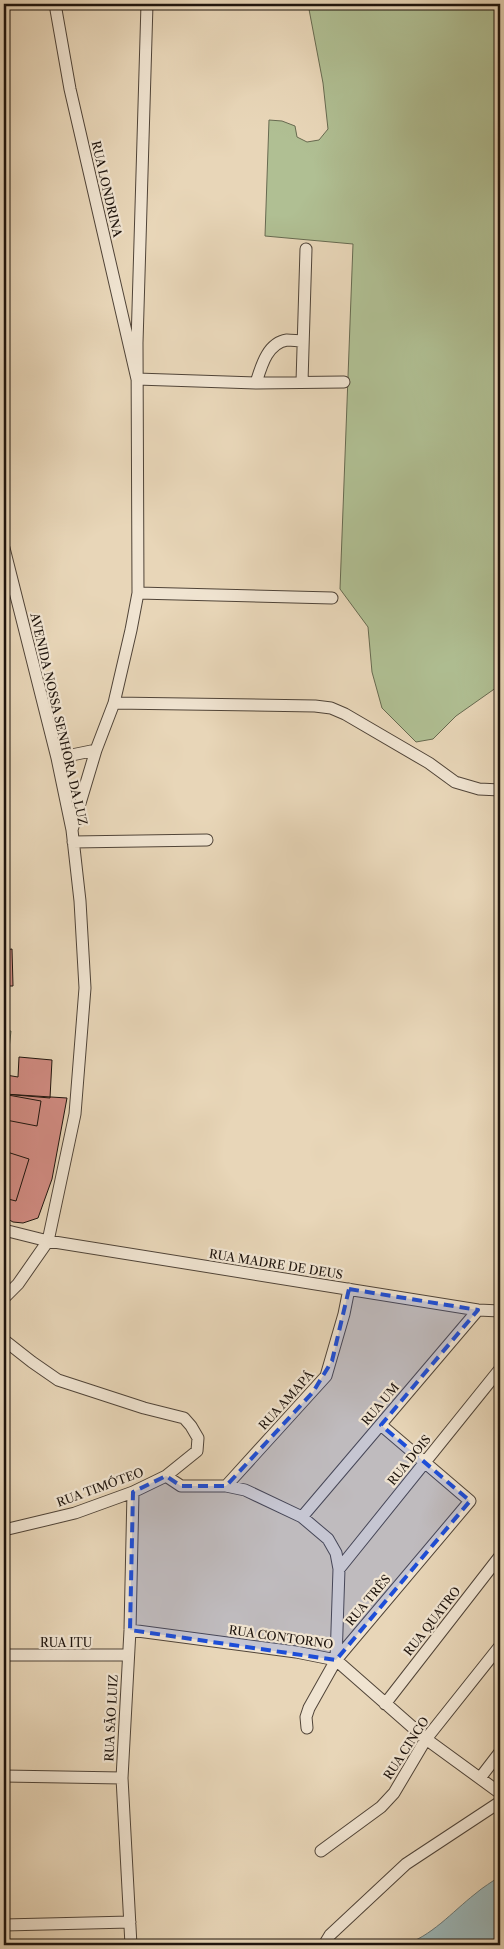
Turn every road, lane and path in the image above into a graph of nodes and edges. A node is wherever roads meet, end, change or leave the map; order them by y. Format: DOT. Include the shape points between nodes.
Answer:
graph roads {
  1 [pos="55,4"];
  2 [pos="147,4"];
  3 [pos="306,249"];
  4 [pos="303,341"];
  5 [pos="137,379"];
  6 [pos="302,382"];
  7 [pos="344,382"];
  8 [pos="256,383"];
  9 [pos="4,548"];
  10 [pos="138,593"];
  11 [pos="332,598"];
  12 [pos="114,703"];
  13 [pos="96,750"];
  14 [pos="57,758"];
  15 [pos="500,790"];
  16 [pos="73,836"];
  17 [pos="207,840"];
  18 [pos="4,1230"];
  19 [pos="48,1241"];
  20 [pos="349,1289"];
  21 [pos="4,1298"];
  22 [pos="478,1310"];
  23 [pos="500,1311"];
  24 [pos="4,1340"];
  25 [pos="500,1369"];
  26 [pos="381,1425"];
  27 [pos="425,1462"];
  28 [pos="166,1476"];
  29 [pos="226,1486"];
  30 [pos="133,1492"];
  31 [pos="302,1516"];
  32 [pos="4,1530"];
  33 [pos="500,1556"];
  34 [pos="339,1569"];
  35 [pos="130,1630"];
  36 [pos="500,1646"];
  37 [pos="4,1655"];
  38 [pos="127,1655"];
  39 [pos="336,1660"];
  40 [pos="385,1704"];
  41 [pos="307,1728"];
  42 [pos="426,1738"];
  43 [pos="500,1752"];
  44 [pos="4,1776"];
  45 [pos="122,1778"];
  46 [pos="480,1778"];
  47 [pos="500,1793"];
  48 [pos="500,1802"];
  49 [pos="320,1851"];
  50 [pos="130,1922"];
  51 [pos="4,1925"];
  52 [pos="131,1945"];
  53 [pos="324,1945"];
  1 -- 5 [label="street, RUA LONDRINA" via="70,89"];
  2 -- 5 [label="street"];
  3 -- 4 [label="street"];
  4 -- 6 [label="street"];
  4 -- 8 [label="street" via="286,340 275,346 263,361"];
  5 -- 8 [label="street"];
  5 -- 10 [label="street"];
  6 -- 7 [label="street"];
  6 -- 8 [label="street"];
  9 -- 14 [label="street, AVENIDA NOSSA SENHORA DA LUZ"];
  10 -- 11 [label="street"];
  10 -- 12 [label="street"];
  12 -- 13 [label="street"];
  12 -- 15 [label="street" via="331,708 421,758 456,782 479,789"];
  13 -- 14 [label="street"];
  13 -- 16 [label="street"];
  14 -- 16 [label="street, AVENIDA NOSSA SENHORA DA LUZ"];
  16 -- 17 [label="street"];
  16 -- 19 [label="street, AVENIDA NOSSA SENHORA DA LUZ" via="85,988 75,1114"];
  18 -- 19 [label="street, RUA MADRE DE DEUS"];
  19 -- 20 [label="street, RUA MADRE DE DEUS"];
  19 -- 21 [label="street, AVENIDA NOSSA SENHORA DA LUZ" via="18,1284"];
  20 -- 22 [label="street, RUA MADRE DE DEUS"];
  20 -- 29 [label="street, RUA AMAPÁ" via="326,1376"];
  22 -- 23 [label="street, RUA MADRE DE DEUS"];
  22 -- 26 [label="street, RUA UM"];
  24 -- 28 [label="street, RUA TIMÓTEO" via="58,1380 184,1418 198,1438 197,1451"];
  25 -- 27 [label="street, RUA DOIS"];
  26 -- 27 [label="street"];
  26 -- 31 [label="street, RUA UM"];
  27 -- 34 [label="street, RUA DOIS"];
  27 -- 39 [label="street, RUA TRÊS" via="470,1501"];
  28 -- 29 [label="street, RUA CONTORNO" via="181,1486"];
  28 -- 30 [label="street, RUA TIMÓTEO"];
  29 -- 31 [label="street, RUA CONTORNO" via="245,1490"];
  30 -- 32 [label="street, RUA TIMÓTEO" via="75,1513"];
  30 -- 35 [label="street, RUA SÃO LUIZ"];
  31 -- 34 [label="street, RUA CONTORNO" via="328,1539 336,1553"];
  33 -- 40 [label="street, RUA QUATRO"];
  34 -- 39 [label="street, RUA CONTORNO"];
  35 -- 38 [label="street, RUA SÃO LUIZ"];
  35 -- 39 [label="street, RUA CONTORNO"];
  36 -- 42 [label="street, RUA CINCO"];
  37 -- 38 [label="street, RUA ITU"];
  38 -- 45 [label="street, RUA SÃO LUIZ"];
  39 -- 40 [label="street"];
  39 -- 41 [label="street, RUA TRÊS" via="309,1708"];
  40 -- 42 [label="street"];
  42 -- 46 [label="street"];
  42 -- 49 [label="street, RUA CINCO" via="394,1793 381,1807"];
  43 -- 46 [label="street"];
  44 -- 45 [label="street"];
  45 -- 50 [label="street, RUA SÃO LUIZ"];
  46 -- 47 [label="street"];
  48 -- 53 [label="street" via="406,1864"];
  50 -- 51 [label="street"];
  50 -- 52 [label="street, RUA SÃO LUIZ"];
}
